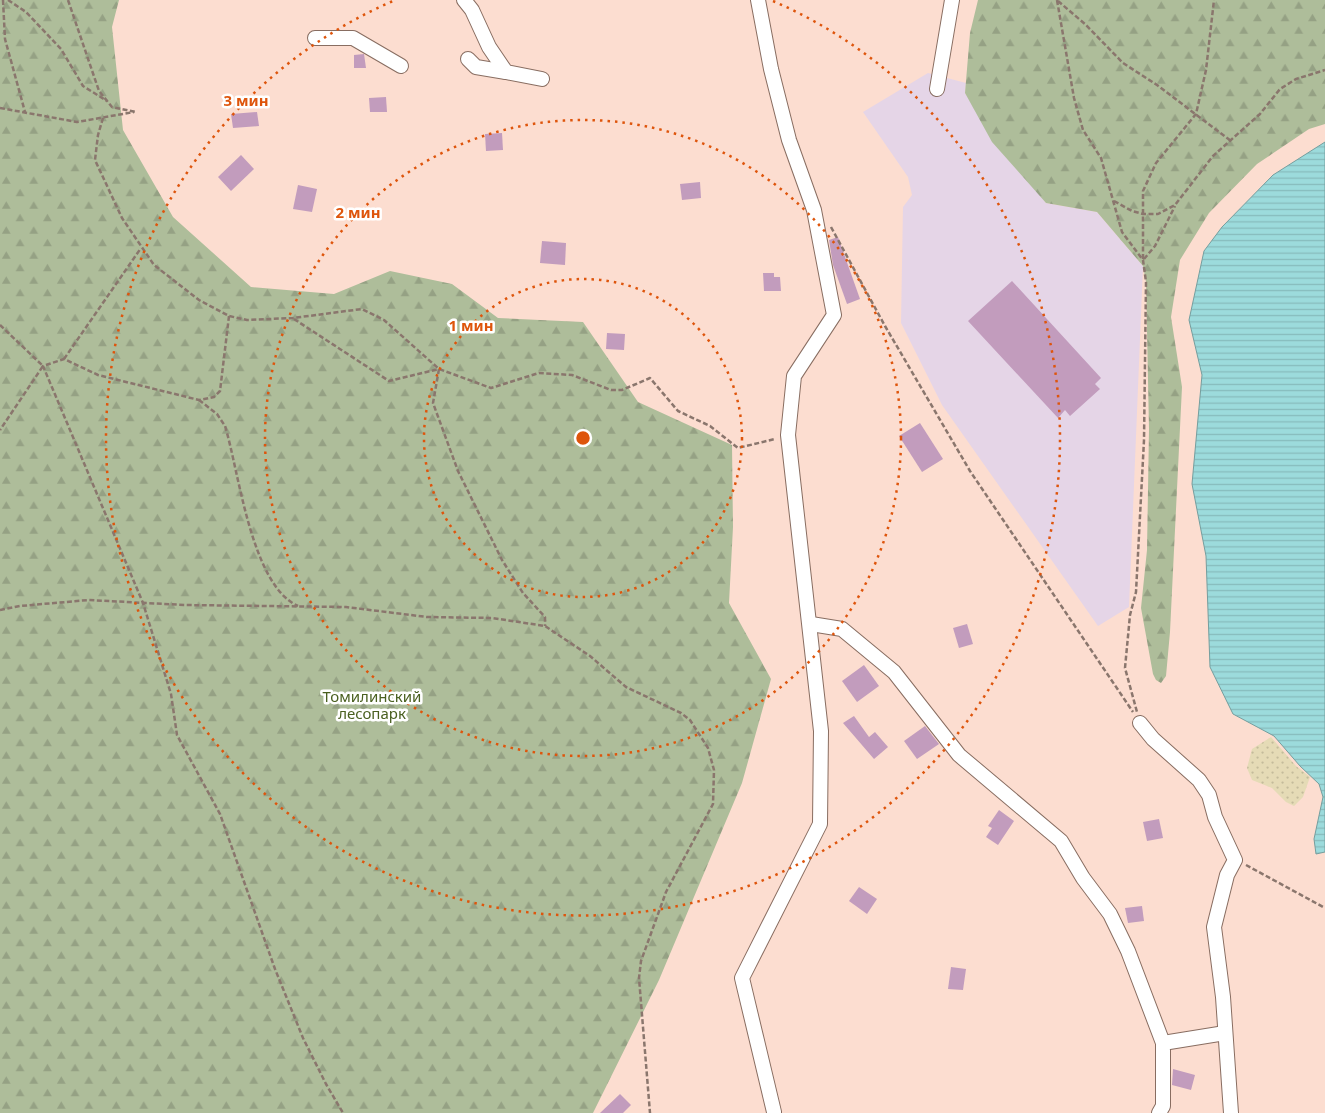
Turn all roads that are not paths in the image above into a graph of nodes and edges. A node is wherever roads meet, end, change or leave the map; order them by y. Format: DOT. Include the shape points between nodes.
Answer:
graph roads {
  1 [pos="464,0"];
  2 [pos="758,0"];
  3 [pos="952,0"];
  4 [pos="315,38"];
  5 [pos="468,59"];
  6 [pos="402,66"];
  7 [pos="506,72"];
  8 [pos="542,79"];
  9 [pos="937,88"];
  10 [pos="811,624"];
  11 [pos="1140,723"];
  12 [pos="1225,1033"];
  13 [pos="1163,1043"];
  14 [pos="774,1112"];
  15 [pos="1160,1113"];
  16 [pos="1231,1113"];
  1 -- 7 [label="street"];
  2 -- 10 [label="street" via="789,140 814,210 834,315 794,376 788,435"];
  3 -- 9 [label="street"];
  4 -- 6 [label="street" via="353,38"];
  5 -- 7 [label="street" via="476,67"];
  7 -- 8 [label="street"];
  10 -- 13 [label="street" via="842,629 894,672 958,755 1061,841 1110,914 1128,951"];
  10 -- 14 [label="street" via="821,731 820,824 742,978"];
  11 -- 12 [label="street" via="1199,780 1209,795 1215,817 1236,860 1227,875 1214,927"];
  12 -- 13 [label="street"];
  12 -- 16 [label="street"];
  13 -- 15 [label="street" via="1164,1106"];
}
